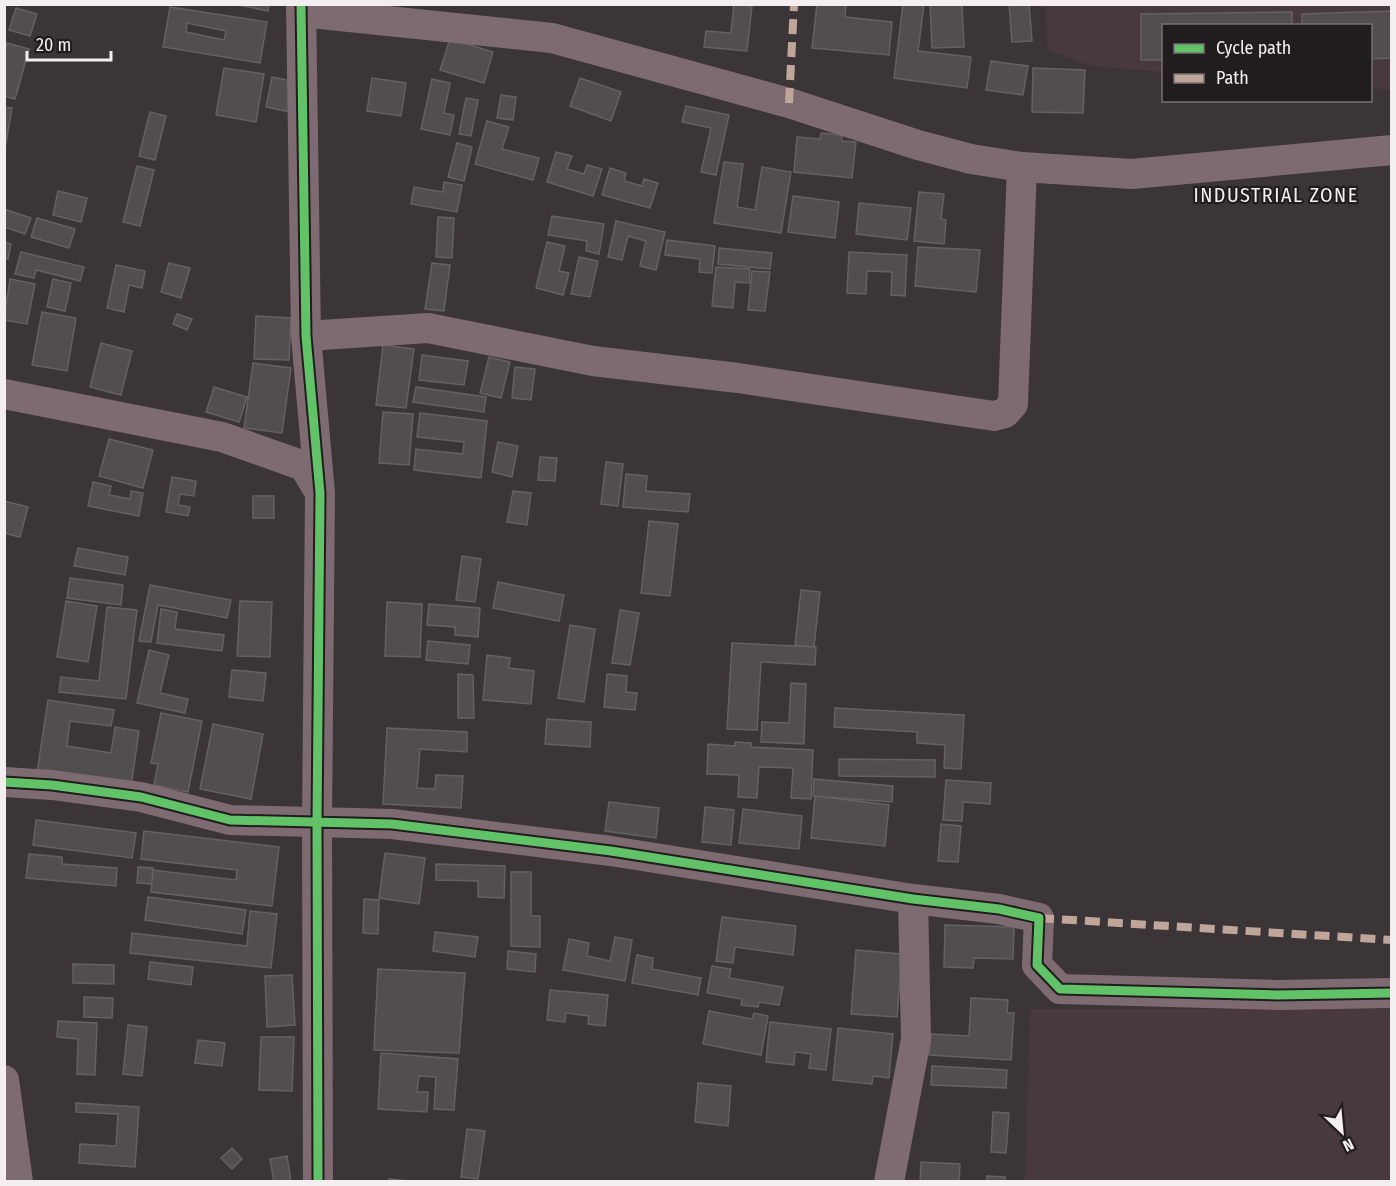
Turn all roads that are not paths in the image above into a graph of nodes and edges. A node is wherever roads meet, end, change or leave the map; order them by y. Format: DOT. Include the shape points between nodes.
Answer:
graph roads {
  1 [pos="301,8"];
  2 [pos="1392,150"];
  3 [pos="1022,167"];
  4 [pos="306,336"];
  5 [pos="4,394"];
  6 [pos="320,493"];
  7 [pos="4,782"];
  8 [pos="317,823"];
  9 [pos="913,899"];
  10 [pos="1392,993"];
  11 [pos="4,1080"];
  12 [pos="18,1182"];
  13 [pos="318,1182"];
  14 [pos="889,1182"];
  1 -- 3 [label="street" via="552,38 789,104 918,145"];
  1 -- 4 [label="street"];
  2 -- 3 [label="street" via="1132,174"];
  3 -- 4 [label="street" via="1013,404 1005,413 994,416 593,361 428,328"];
  4 -- 6 [label="street"];
  5 -- 6 [label="street" via="222,437 304,466"];
  6 -- 8 [label="street"];
  7 -- 8 [label="street" via="141,797 230,820"];
  8 -- 9 [label="street" via="393,824 611,852"];
  8 -- 13 [label="street"];
  9 -- 10 [label="street" via="1039,918 1037,965 1059,989 1278,995"];
  9 -- 14 [label="street" via="916,1039"];
  11 -- 12 [label="street"];
}
